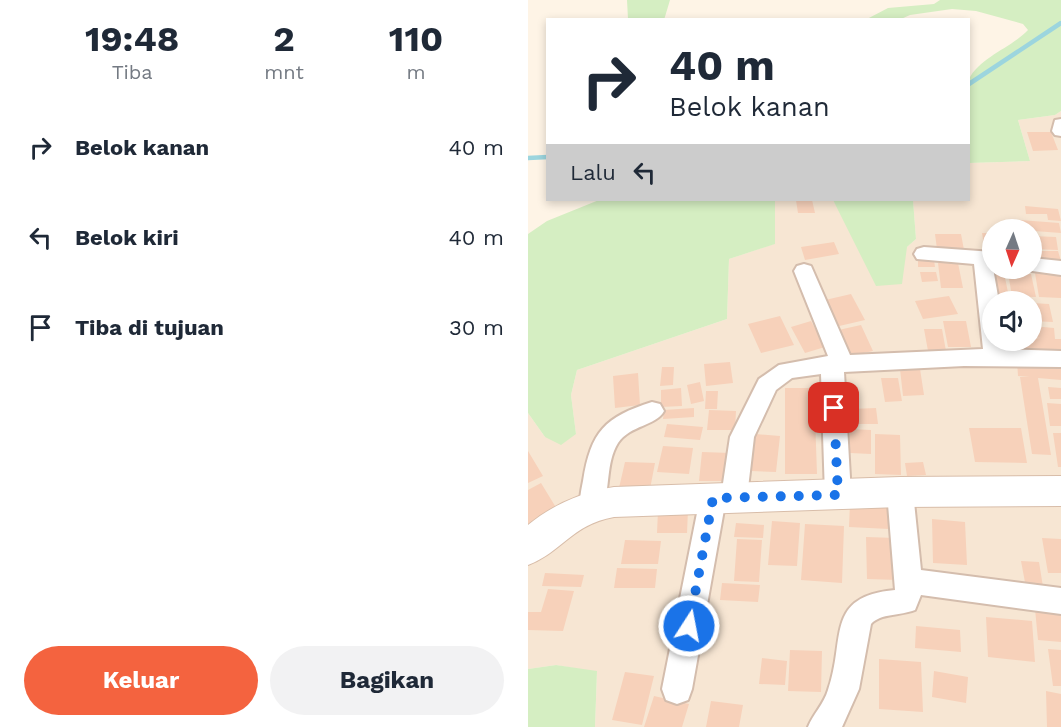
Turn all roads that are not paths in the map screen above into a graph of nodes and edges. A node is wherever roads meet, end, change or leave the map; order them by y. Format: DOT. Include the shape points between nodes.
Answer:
graph roads {
  1 [pos="1061,124"];
  2 [pos="1061,131"];
  3 [pos="924,254"];
  4 [pos="982,259"];
  5 [pos="1042,266"];
  6 [pos="1061,268"];
  7 [pos="804,271"];
  8 [pos="989,279"];
  9 [pos="995,356"];
  10 [pos="1061,360"];
  11 [pos="837,364"];
  12 [pos="652,411"];
  13 [pos="1061,491"];
  14 [pos="900,492"];
  15 [pos="838,495"];
  16 [pos="723,498"];
  17 [pos="592,505"];
  18 [pos="528,548"];
  19 [pos="908,581"];
  20 [pos="1061,601"];
  21 [pos="677,689"];
  22 [pos="823,727"];
  1 -- 2 [label="street"];
  3 -- 4 [label="street"];
  5 -- 6 [label="street"];
  7 -- 11 [label="street"];
  8 -- 9 [label="street"];
  9 -- 10 [label="street"];
  9 -- 11 [label="street"];
  11 -- 15 [label="street"];
  11 -- 16 [label="street" via="788,370 767,385 742,437"];
  12 -- 17 [label="street" via="624,423 608,439"];
  13 -- 14 [label="street"];
  14 -- 15 [label="street"];
  14 -- 19 [label="street"];
  15 -- 16 [label="street"];
  16 -- 17 [label="street"];
  16 -- 21 [label="street"];
  17 -- 18 [label="street" via="565,518"];
  19 -- 20 [label="street"];
  19 -- 22 [label="street" via="905,601 873,604 858,618 844,696"];
}
